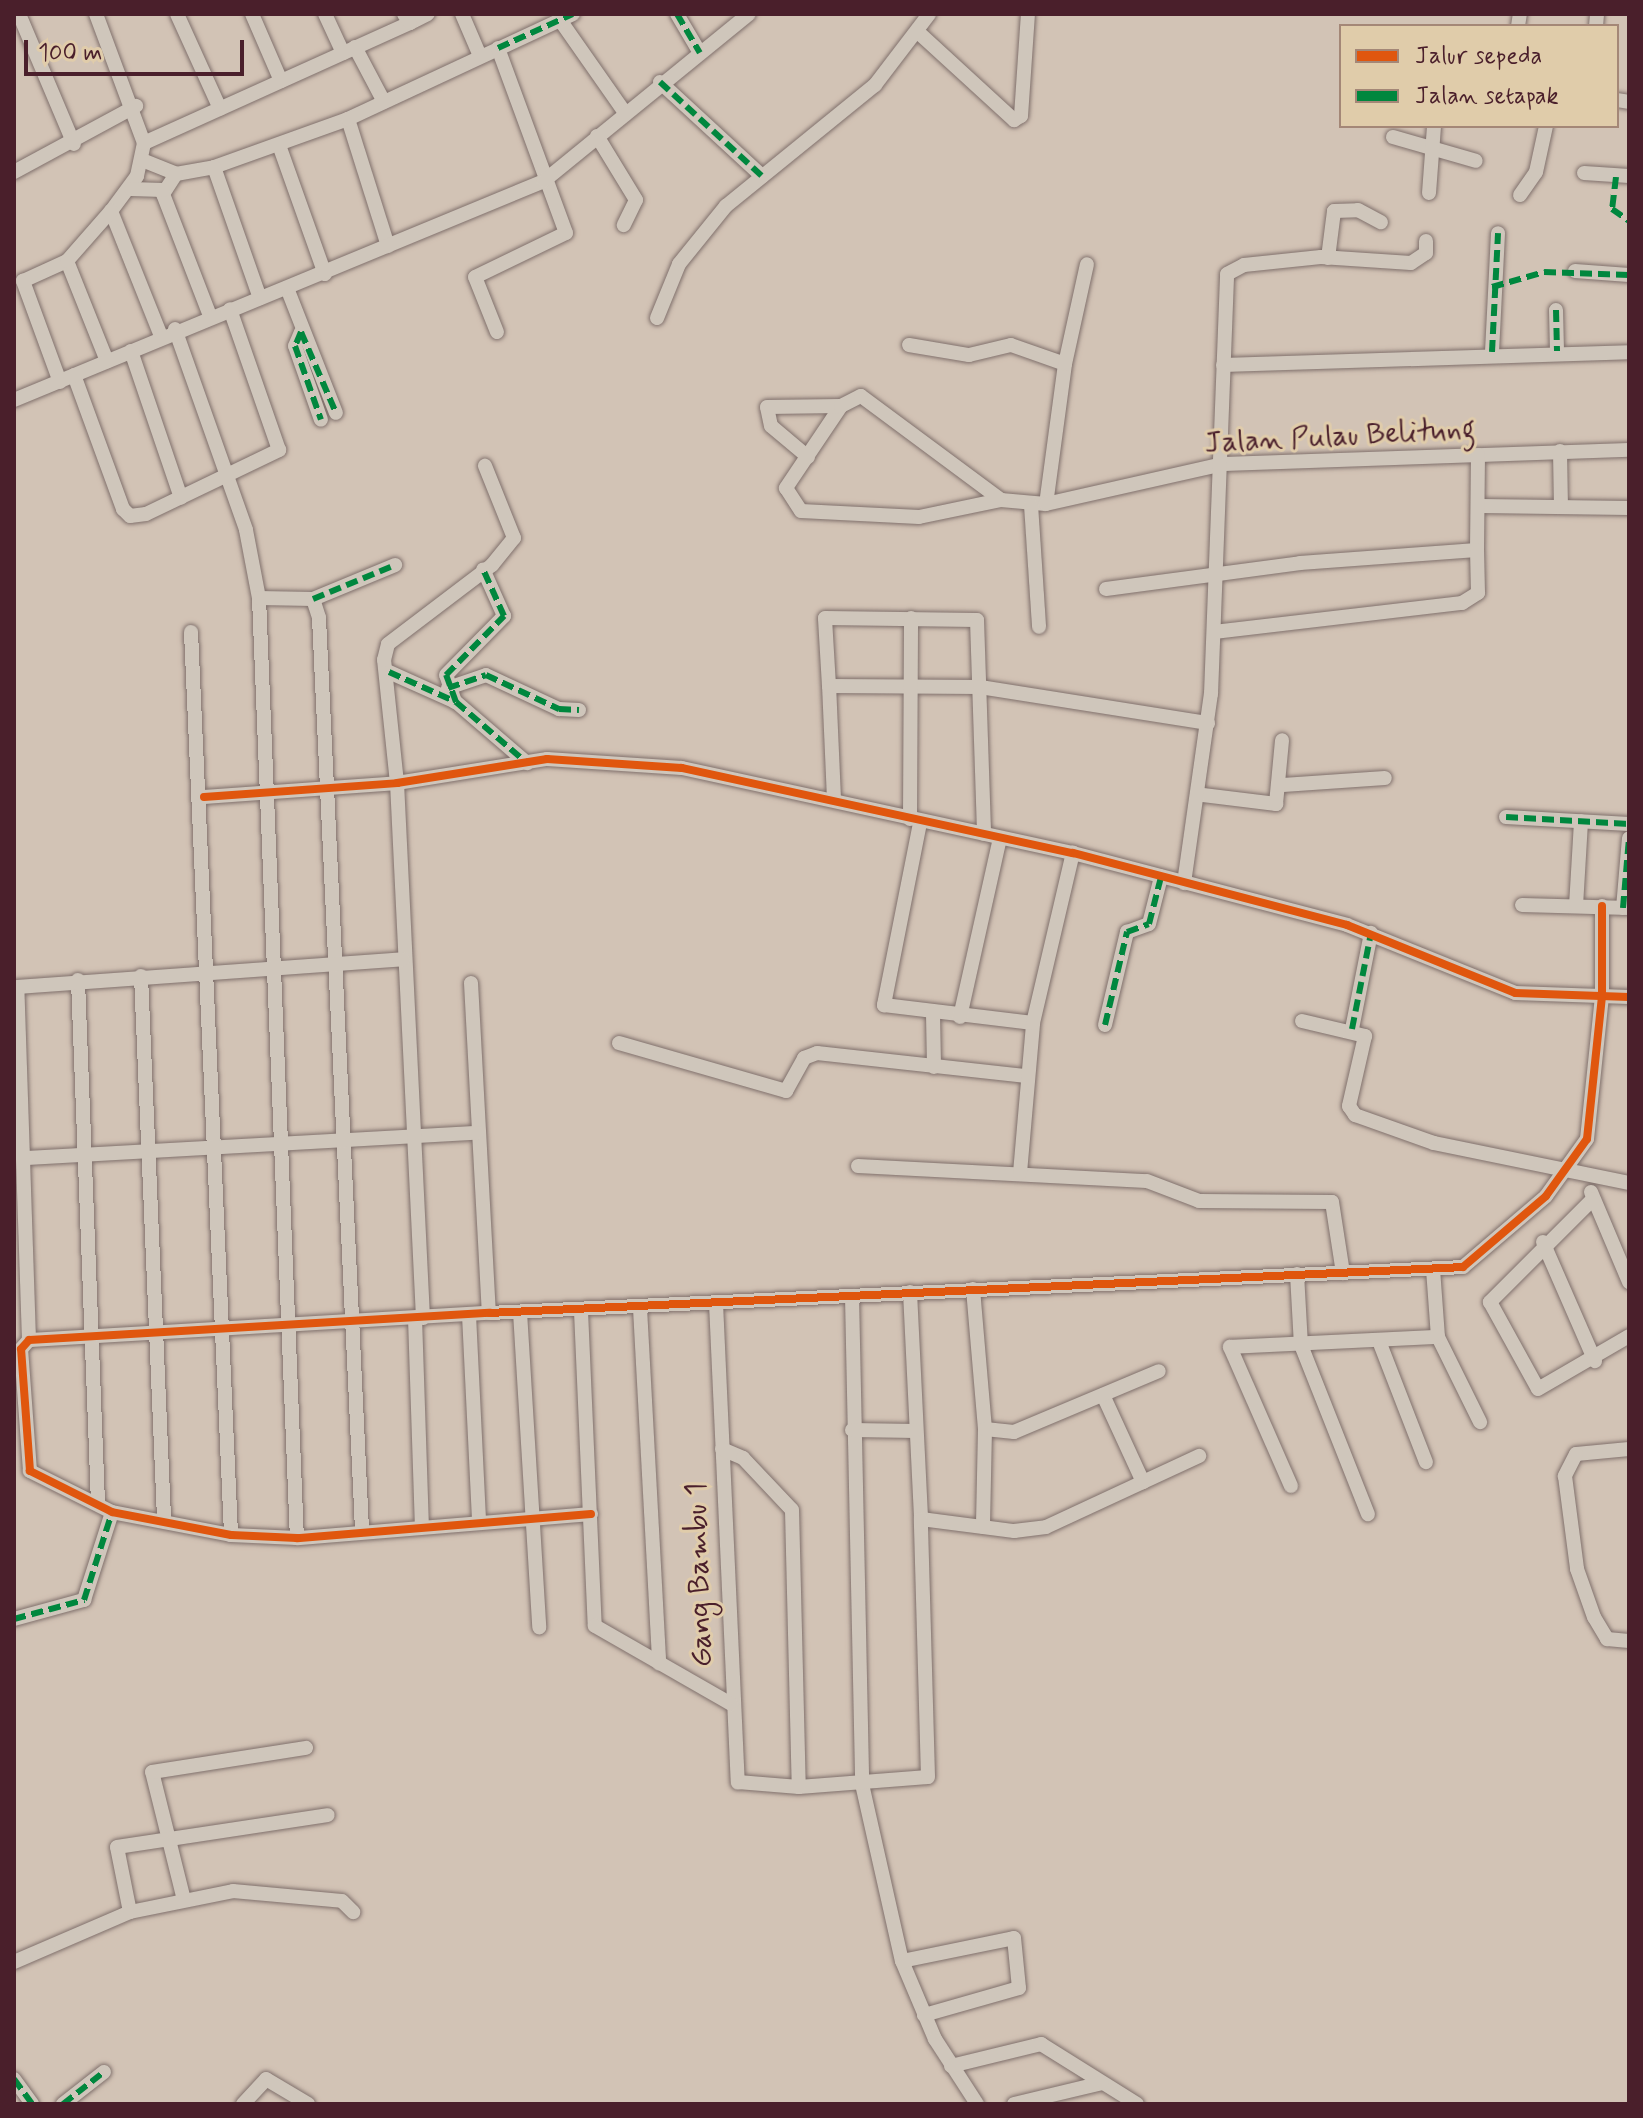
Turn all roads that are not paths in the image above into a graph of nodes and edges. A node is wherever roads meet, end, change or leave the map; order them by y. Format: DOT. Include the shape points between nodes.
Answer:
graph roads {
  1 [pos="19,14"];
  2 [pos="96,14"];
  3 [pos="177,14"];
  4 [pos="252,14"];
  5 [pos="325,14"];
  6 [pos="428,14"];
  7 [pos="462,14"];
  8 [pos="677,14"];
  9 [pos="749,14"];
  10 [pos="929,14"];
  11 [pos="1028,14"];
  12 [pos="567,17"];
  13 [pos="407,18"];
  14 [pos="919,33"];
  15 [pos="498,48"];
  16 [pos="349,50"];
  17 [pos="700,53"];
  18 [pos="480,56"];
  19 [pos="281,81"];
  20 [pos="660,82"];
  21 [pos="384,102"];
  22 [pos="136,106"];
  23 [pos="220,109"];
  24 [pos="625,113"];
  25 [pos="348,119"];
  26 [pos="1434,128"];
  27 [pos="1546,128"];
  28 [pos="597,136"];
  29 [pos="1393,137"];
  30 [pos="144,143"];
  31 [pos="74,144"];
  32 [pos="279,145"];
  33 [pos="1429,146"];
  34 [pos="142,160"];
  35 [pos="1476,161"];
  36 [pos="214,167"];
  37 [pos="14,172"];
  38 [pos="1584,173"];
  39 [pos="176,174"];
  40 [pos="762,176"];
  41 [pos="1623,177"];
  42 [pos="544,181"];
  43 [pos="131,189"];
  44 [pos="163,190"];
  45 [pos="1429,193"];
  46 [pos="1520,195"];
  47 [pos="111,211"];
  48 [pos="1381,222"];
  49 [pos="624,225"];
  50 [pos="1498,233"];
  51 [pos="1426,241"];
  52 [pos="388,246"];
  53 [pos="1328,258"];
  54 [pos="67,261"];
  55 [pos="1087,264"];
  56 [pos="1575,271"];
  57 [pos="325,274"];
  58 [pos="1629,275"];
  59 [pos="287,288"];
  60 [pos="260,298"];
  61 [pos="230,309"];
  62 [pos="1556,310"];
  63 [pos="210,316"];
  64 [pos="657,318"];
  65 [pos="301,332"];
  66 [pos="497,332"];
  67 [pos="168,333"];
  68 [pos="909,345"];
  69 [pos="131,351"];
  70 [pos="1557,351"];
  71 [pos="1492,352"];
  72 [pos="1629,352"];
  73 [pos="107,361"];
  74 [pos="1065,364"];
  75 [pos="1223,365"];
  76 [pos="67,379"];
  77 [pos="14,400"];
  78 [pos="841,406"];
  79 [pos="336,413"];
  80 [pos="321,420"];
  81 [pos="1629,450"];
  82 [pos="1560,451"];
  83 [pos="1478,455"];
  84 [pos="808,457"];
  85 [pos="1224,464"];
  86 [pos="485,466"];
  87 [pos="226,475"];
  88 [pos="181,498"];
  89 [pos="1001,500"];
  90 [pos="1039,504"];
  91 [pos="1481,506"];
  92 [pos="1561,506"];
  93 [pos="1629,508"];
  94 [pos="1477,550"];
  95 [pos="395,565"];
  96 [pos="483,569"];
  97 [pos="1217,574"];
  98 [pos="1106,589"];
  99 [pos="259,598"];
  100 [pos="313,599"];
  101 [pos="911,618"];
  102 [pos="1039,627"];
  103 [pos="191,632"];
  104 [pos="1214,632"];
  105 [pos="466,657"];
  106 [pos="389,672"];
  107 [pos="486,675"];
  108 [pos="413,678"];
  109 [pos="447,682"];
  110 [pos="911,685"];
  111 [pos="829,686"];
  112 [pos="980,687"];
  113 [pos="456,702"];
  114 [pos="579,710"];
  115 [pos="1208,723"];
  116 [pos="1282,740"];
  117 [pos="527,763"];
  118 [pos="1385,778"];
  119 [pos="397,783"];
  120 [pos="1283,785"];
  121 [pos="330,788"];
  122 [pos="269,791"];
  123 [pos="1203,795"];
  124 [pos="204,797"];
  125 [pos="834,799"];
  126 [pos="1506,817"];
  127 [pos="915,821"];
  128 [pos="1581,821"];
  129 [pos="1629,824"];
  130 [pos="984,834"];
  131 [pos="1000,838"];
  132 [pos="1629,838"];
  133 [pos="1073,853"];
  134 [pos="1161,877"];
  135 [pos="1184,883"];
  136 [pos="1522,905"];
  137 [pos="1576,906"];
  138 [pos="1602,906"];
  139 [pos="1626,908"];
  140 [pos="1371,933"];
  141 [pos="403,959"];
  142 [pos="334,965"];
  143 [pos="273,968"];
  144 [pos="206,973"];
  145 [pos="141,976"];
  146 [pos="78,980"];
  147 [pos="471,983"];
  148 [pos="1602,997"];
  149 [pos="1629,997"];
  150 [pos="933,1014"];
  151 [pos="960,1017"];
  152 [pos="1302,1021"];
  153 [pos="1033,1023"];
  154 [pos="1105,1025"];
  155 [pos="1352,1029"];
  156 [pos="619,1043"];
  157 [pos="934,1067"];
  158 [pos="1027,1076"];
  159 [pos="476,1133"];
  160 [pos="409,1136"];
  161 [pos="342,1140"];
  162 [pos="278,1144"];
  163 [pos="212,1148"];
  164 [pos="149,1151"];
  165 [pos="85,1155"];
  166 [pos="25,1158"];
  167 [pos="858,1166"];
  168 [pos="1569,1170"];
  169 [pos="1020,1173"];
  170 [pos="1588,1180"];
  171 [pos="1629,1183"];
  172 [pos="1593,1199"];
  173 [pos="1543,1242"];
  174 [pos="1433,1269"];
  175 [pos="1343,1273"];
  176 [pos="1297,1274"];
  177 [pos="1629,1282"];
  178 [pos="973,1289"];
  179 [pos="910,1292"];
  180 [pos="852,1296"];
  181 [pos="716,1303"];
  182 [pos="640,1308"];
  183 [pos="581,1311"];
  184 [pos="520,1312"];
  185 [pos="489,1313"];
  186 [pos="469,1315"];
  187 [pos="419,1318"];
  188 [pos="352,1323"];
  189 [pos="286,1329"];
  190 [pos="220,1333"];
  191 [pos="153,1335"];
  192 [pos="1629,1336"];
  193 [pos="1438,1337"];
  194 [pos="88,1339"];
  195 [pos="29,1340"];
  196 [pos="1379,1341"];
  197 [pos="1301,1345"];
  198 [pos="1595,1361"];
  199 [pos="1159,1371"];
  200 [pos="1103,1395"];
  201 [pos="1480,1422"];
  202 [pos="985,1429"];
  203 [pos="852,1430"];
  204 [pos="916,1431"];
  205 [pos="722,1449"];
  206 [pos="1629,1449"];
  207 [pos="1199,1456"];
  208 [pos="1426,1462"];
  209 [pos="1143,1482"];
  210 [pos="1291,1486"];
  211 [pos="98,1504"];
  212 [pos="112,1512"];
  213 [pos="591,1514"];
  214 [pos="1368,1514"];
  215 [pos="532,1515"];
  216 [pos="164,1519"];
  217 [pos="479,1519"];
  218 [pos="921,1519"];
  219 [pos="422,1526"];
  220 [pos="983,1527"];
  221 [pos="362,1530"];
  222 [pos="231,1535"];
  223 [pos="297,1538"];
  224 [pos="14,1619"];
  225 [pos="539,1627"];
  226 [pos="1629,1641"];
  227 [pos="659,1663"];
  228 [pos="731,1704"];
  229 [pos="306,1748"];
  230 [pos="862,1784"];
  231 [pos="799,1787"];
  232 [pos="328,1815"];
  233 [pos="173,1838"];
  234 [pos="184,1900"];
  235 [pos="130,1912"];
  236 [pos="353,1912"];
  237 [pos="902,1961"];
  238 [pos="14,1962"];
  239 [pos="924,2015"];
  240 [pos="951,2066"];
  241 [pos="104,2072"];
  242 [pos="14,2079"];
  243 [pos="1102,2083"];
  244 [pos="32,2104"];
  245 [pos="63,2104"];
  246 [pos="243,2104"];
  247 [pos="308,2104"];
  248 [pos="977,2104"];
  249 [pos="1014,2104"];
  250 [pos="1137,2104"];
  1 -- 31 [label="street"];
  2 -- 22 [label="street"];
  3 -- 23 [label="street"];
  4 -- 19 [label="street"];
  5 -- 16 [label="street"];
  6 -- 13 [label="street"];
  7 -- 18 [label="street"];
  8 -- 17 [label="street"];
  9 -- 17 [label="street"];
  10 -- 14 [label="street"];
  11 -- 14 [label="street" via="1021,116 1014,120"];
  12 -- 15 [label="street"];
  12 -- 24 [label="street"];
  13 -- 16 [label="street"];
  14 -- 40 [label="street" via="875,85"];
  15 -- 18 [label="street"];
  15 -- 42 [label="street"];
  16 -- 19 [label="street"];
  16 -- 21 [label="street"];
  17 -- 20 [label="street"];
  18 -- 21 [label="street"];
  19 -- 23 [label="street"];
  20 -- 24 [label="street"];
  20 -- 40 [label="street"];
  21 -- 25 [label="street"];
  22 -- 30 [label="street"];
  22 -- 31 [label="street"];
  23 -- 30 [label="street"];
  24 -- 28 [label="street"];
  25 -- 32 [label="street"];
  25 -- 52 [label="street"];
  26 -- 33 [label="street"];
  27 -- 46 [label="street" via="1536,172"];
  28 -- 42 [label="street"];
  28 -- 49 [label="street" via="636,200"];
  29 -- 33 [label="street"];
  30 -- 34 [label="street"];
  31 -- 37 [label="street"];
  32 -- 36 [label="street"];
  32 -- 57 [label="street"];
  33 -- 35 [label="street"];
  33 -- 45 [label="street"];
  34 -- 39 [label="street"];
  34 -- 43 [label="street"];
  36 -- 39 [label="street"];
  36 -- 60 [label="street"];
  38 -- 41 [label="street"];
  39 -- 44 [label="street"];
  40 -- 64 [label="street" via="699,237"];
  42 -- 52 [label="street"];
  42 -- 66 [label="street" via="565,236 475,277"];
  43 -- 44 [label="street"];
  43 -- 47 [label="street"];
  44 -- 63 [label="street"];
  47 -- 54 [label="street"];
  47 -- 67 [label="street"];
  48 -- 53 [label="street" via="1358,210 1334,211"];
  50 -- 71 [label="street"];
  51 -- 53 [label="street" via="1426,253 1411,263"];
  52 -- 57 [label="street"];
  53 -- 75 [label="street" via="1244,265 1227,274"];
  54 -- 73 [label="street"];
  54 -- 76 [label="street" via="35,271 23,286"];
  55 -- 74 [label="street"];
  56 -- 58 [label="street"];
  57 -- 59 [label="street"];
  59 -- 60 [label="street"];
  59 -- 65 [label="street"];
  60 -- 61 [label="street"];
  61 -- 63 [label="street"];
  61 -- 87 [label="street" via="281,446"];
  62 -- 70 [label="street"];
  63 -- 67 [label="street"];
  65 -- 79 [label="street"];
  65 -- 80 [label="street" via="295,346"];
  67 -- 69 [label="street"];
  67 -- 87 [label="street"];
  68 -- 74 [label="street" via="969,355 1011,345"];
  69 -- 73 [label="street"];
  69 -- 88 [label="street"];
  70 -- 71 [label="street"];
  70 -- 72 [label="street"];
  71 -- 75 [label="street"];
  73 -- 76 [label="street"];
  74 -- 90 [label="street"];
  75 -- 85 [label="street"];
  76 -- 77 [label="street"];
  76 -- 88 [label="street" via="126,514"];
  78 -- 84 [label="street"];
  78 -- 84 [label="street" via="767,407 771,426"];
  78 -- 89 [label="street" via="861,396"];
  81 -- 82 [label="street, Jalan Pulau Belitung"];
  82 -- 83 [label="street, Jalan Pulau Belitung"];
  82 -- 92 [label="street"];
  83 -- 85 [label="street, Jalan Pulau Belitung"];
  83 -- 91 [label="street"];
  84 -- 89 [label="street, Jalan Pulau Belitung" via="786,488 801,511 935,516"];
  85 -- 90 [label="street, Jalan Pulau Belitung"];
  85 -- 97 [label="street"];
  86 -- 96 [label="street" via="514,534"];
  87 -- 88 [label="street"];
  87 -- 99 [label="street"];
  89 -- 90 [label="street, Jalan Pulau Belitung"];
  90 -- 102 [label="street"];
  91 -- 92 [label="street"];
  91 -- 94 [label="street"];
  92 -- 93 [label="street"];
  94 -- 97 [label="street"];
  94 -- 104 [label="street" via="1478,593 1462,603"];
  95 -- 100 [label="street"];
  96 -- 105 [label="street" via="504,616"];
  96 -- 106 [label="street" via="388,644"];
  97 -- 98 [label="street"];
  97 -- 104 [label="street"];
  99 -- 100 [label="street"];
  99 -- 122 [label="street"];
  100 -- 121 [label="street"];
  101 -- 110 [label="street"];
  101 -- 111 [label="street" via="823,619"];
  101 -- 112 [label="street" via="977,620"];
  103 -- 124 [label="street"];
  104 -- 115 [label="street"];
  105 -- 107 [label="street"];
  105 -- 109 [label="street"];
  106 -- 108 [label="street"];
  106 -- 119 [label="street"];
  107 -- 109 [label="street"];
  107 -- 114 [label="street" via="553,707"];
  108 -- 109 [label="street"];
  108 -- 113 [label="street"];
  109 -- 113 [label="street"];
  110 -- 111 [label="street"];
  110 -- 112 [label="street"];
  110 -- 127 [label="street"];
  111 -- 125 [label="street"];
  112 -- 115 [label="street"];
  112 -- 130 [label="street"];
  113 -- 117 [label="street"];
  115 -- 123 [label="street"];
  116 -- 120 [label="street"];
  117 -- 119 [label="street"];
  117 -- 125 [label="street" via="583,758 682,768"];
  118 -- 120 [label="street"];
  119 -- 121 [label="street"];
  119 -- 141 [label="street"];
  120 -- 123 [label="street" via="1272,806"];
  121 -- 122 [label="street"];
  121 -- 142 [label="street"];
  122 -- 124 [label="street"];
  122 -- 143 [label="street"];
  123 -- 135 [label="street"];
  124 -- 144 [label="street"];
  125 -- 127 [label="street"];
  126 -- 128 [label="street"];
  127 -- 130 [label="street"];
  127 -- 150 [label="street" via="884,1005"];
  128 -- 129 [label="street"];
  128 -- 137 [label="street"];
  130 -- 131 [label="street"];
  131 -- 133 [label="street"];
  131 -- 151 [label="street"];
  132 -- 139 [label="street"];
  133 -- 134 [label="street"];
  133 -- 153 [label="street"];
  134 -- 135 [label="street"];
  134 -- 154 [label="street" via="1149,924 1127,932"];
  135 -- 140 [label="street"];
  136 -- 137 [label="street"];
  137 -- 138 [label="street"];
  138 -- 139 [label="street"];
  138 -- 148 [label="street"];
  140 -- 148 [label="street" via="1498,989"];
  140 -- 155 [label="street"];
  141 -- 142 [label="street"];
  141 -- 160 [label="street"];
  142 -- 143 [label="street"];
  142 -- 161 [label="street"];
  143 -- 144 [label="street"];
  143 -- 162 [label="street"];
  144 -- 145 [label="street"];
  144 -- 163 [label="street"];
  145 -- 146 [label="street"];
  145 -- 164 [label="street"];
  146 -- 165 [label="street"];
  146 -- 166 [label="street" via="14,990"];
  147 -- 159 [label="street"];
  148 -- 149 [label="street"];
  148 -- 168 [label="street" via="1593,1117"];
  150 -- 151 [label="street"];
  150 -- 157 [label="street"];
  151 -- 153 [label="street"];
  152 -- 155 [label="street"];
  153 -- 158 [label="street"];
  155 -- 168 [label="street" via="1367,1042 1349,1106 1355,1115 1434,1143"];
  156 -- 157 [label="street" via="786,1091 809,1054"];
  157 -- 158 [label="street"];
  158 -- 169 [label="street"];
  159 -- 160 [label="street"];
  159 -- 185 [label="street"];
  160 -- 161 [label="street"];
  160 -- 187 [label="street"];
  161 -- 162 [label="street"];
  161 -- 188 [label="street"];
  162 -- 163 [label="street"];
  162 -- 189 [label="street"];
  163 -- 164 [label="street"];
  163 -- 190 [label="street"];
  164 -- 165 [label="street"];
  164 -- 191 [label="street"];
  165 -- 166 [label="street"];
  165 -- 194 [label="street"];
  166 -- 195 [label="street"];
  167 -- 169 [label="street"];
  168 -- 170 [label="street"];
  168 -- 174 [label="street" via="1474,1261"];
  169 -- 175 [label="street" via="1147,1181 1199,1201 1332,1202"];
  170 -- 171 [label="street"];
  170 -- 172 [label="street"];
  172 -- 173 [label="street"];
  172 -- 177 [label="street"];
  173 -- 198 [label="street"];
  173 -- 198 [label="street" via="1490,1302 1538,1389"];
  174 -- 175 [label="street"];
  174 -- 193 [label="street"];
  175 -- 176 [label="street"];
  176 -- 178 [label="street"];
  176 -- 197 [label="street"];
  178 -- 179 [label="street"];
  178 -- 202 [label="street"];
  179 -- 180 [label="street"];
  179 -- 204 [label="street"];
  180 -- 181 [label="street"];
  180 -- 203 [label="street"];
  181 -- 182 [label="street"];
  181 -- 205 [label="street, Gang Bambu 1"];
  182 -- 183 [label="street"];
  182 -- 227 [label="street"];
  183 -- 184 [label="street"];
  183 -- 213 [label="street"];
  184 -- 185 [label="street"];
  184 -- 215 [label="street"];
  185 -- 186 [label="street"];
  186 -- 187 [label="street"];
  186 -- 217 [label="street"];
  187 -- 188 [label="street"];
  187 -- 219 [label="street"];
  188 -- 189 [label="street"];
  188 -- 221 [label="street"];
  189 -- 190 [label="street"];
  189 -- 223 [label="street"];
  190 -- 191 [label="street"];
  190 -- 222 [label="street"];
  191 -- 194 [label="street"];
  191 -- 216 [label="street"];
  192 -- 198 [label="street"];
  193 -- 196 [label="street"];
  193 -- 201 [label="street"];
  194 -- 195 [label="street"];
  194 -- 211 [label="street"];
  195 -- 211 [label="street" via="21,1349 27,1464 44,1481"];
  196 -- 197 [label="street"];
  196 -- 208 [label="street"];
  197 -- 210 [label="street" via="1229,1350"];
  197 -- 214 [label="street"];
  199 -- 200 [label="street"];
  200 -- 202 [label="street" via="1014,1432"];
  200 -- 209 [label="street"];
  202 -- 220 [label="street"];
  203 -- 204 [label="street"];
  203 -- 230 [label="street"];
  204 -- 218 [label="street"];
  205 -- 228 [label="street, Gang Bambu 1"];
  205 -- 231 [label="street" via="743,1458 792,1510"];
  206 -- 226 [label="street" via="1586,1451 1565,1467 1577,1569 1607,1639"];
  207 -- 209 [label="street"];
  209 -- 220 [label="street" via="1046,1527"];
  211 -- 212 [label="street"];
  212 -- 216 [label="street"];
  212 -- 224 [label="street" via="84,1600"];
  213 -- 215 [label="street"];
  213 -- 227 [label="street" via="595,1626"];
  215 -- 217 [label="street"];
  215 -- 225 [label="street"];
  216 -- 222 [label="street"];
  217 -- 219 [label="street"];
  218 -- 220 [label="street"];
  218 -- 230 [label="street" via="930,1774"];
  219 -- 221 [label="street"];
  221 -- 223 [label="street"];
  222 -- 223 [label="street"];
  227 -- 228 [label="street"];
  228 -- 231 [label="street, Gang Bambu 1" via="738,1782"];
  229 -- 233 [label="street" via="152,1772"];
  230 -- 231 [label="street"];
  230 -- 237 [label="street"];
  232 -- 233 [label="street"];
  233 -- 234 [label="street"];
  233 -- 235 [label="street" via="117,1847"];
  234 -- 235 [label="street"];
  234 -- 236 [label="street" via="256,1891 342,1901"];
  235 -- 238 [label="street"];
  237 -- 239 [label="street"];
  237 -- 239 [label="street" via="1014,1938 1019,1988"];
  239 -- 240 [label="street"];
  240 -- 243 [label="street" via="1041,2044"];
  240 -- 248 [label="street"];
  241 -- 245 [label="street"];
  242 -- 244 [label="street"];
  243 -- 249 [label="street"];
  243 -- 250 [label="street"];
  246 -- 247 [label="street" via="266,2079"];
}
